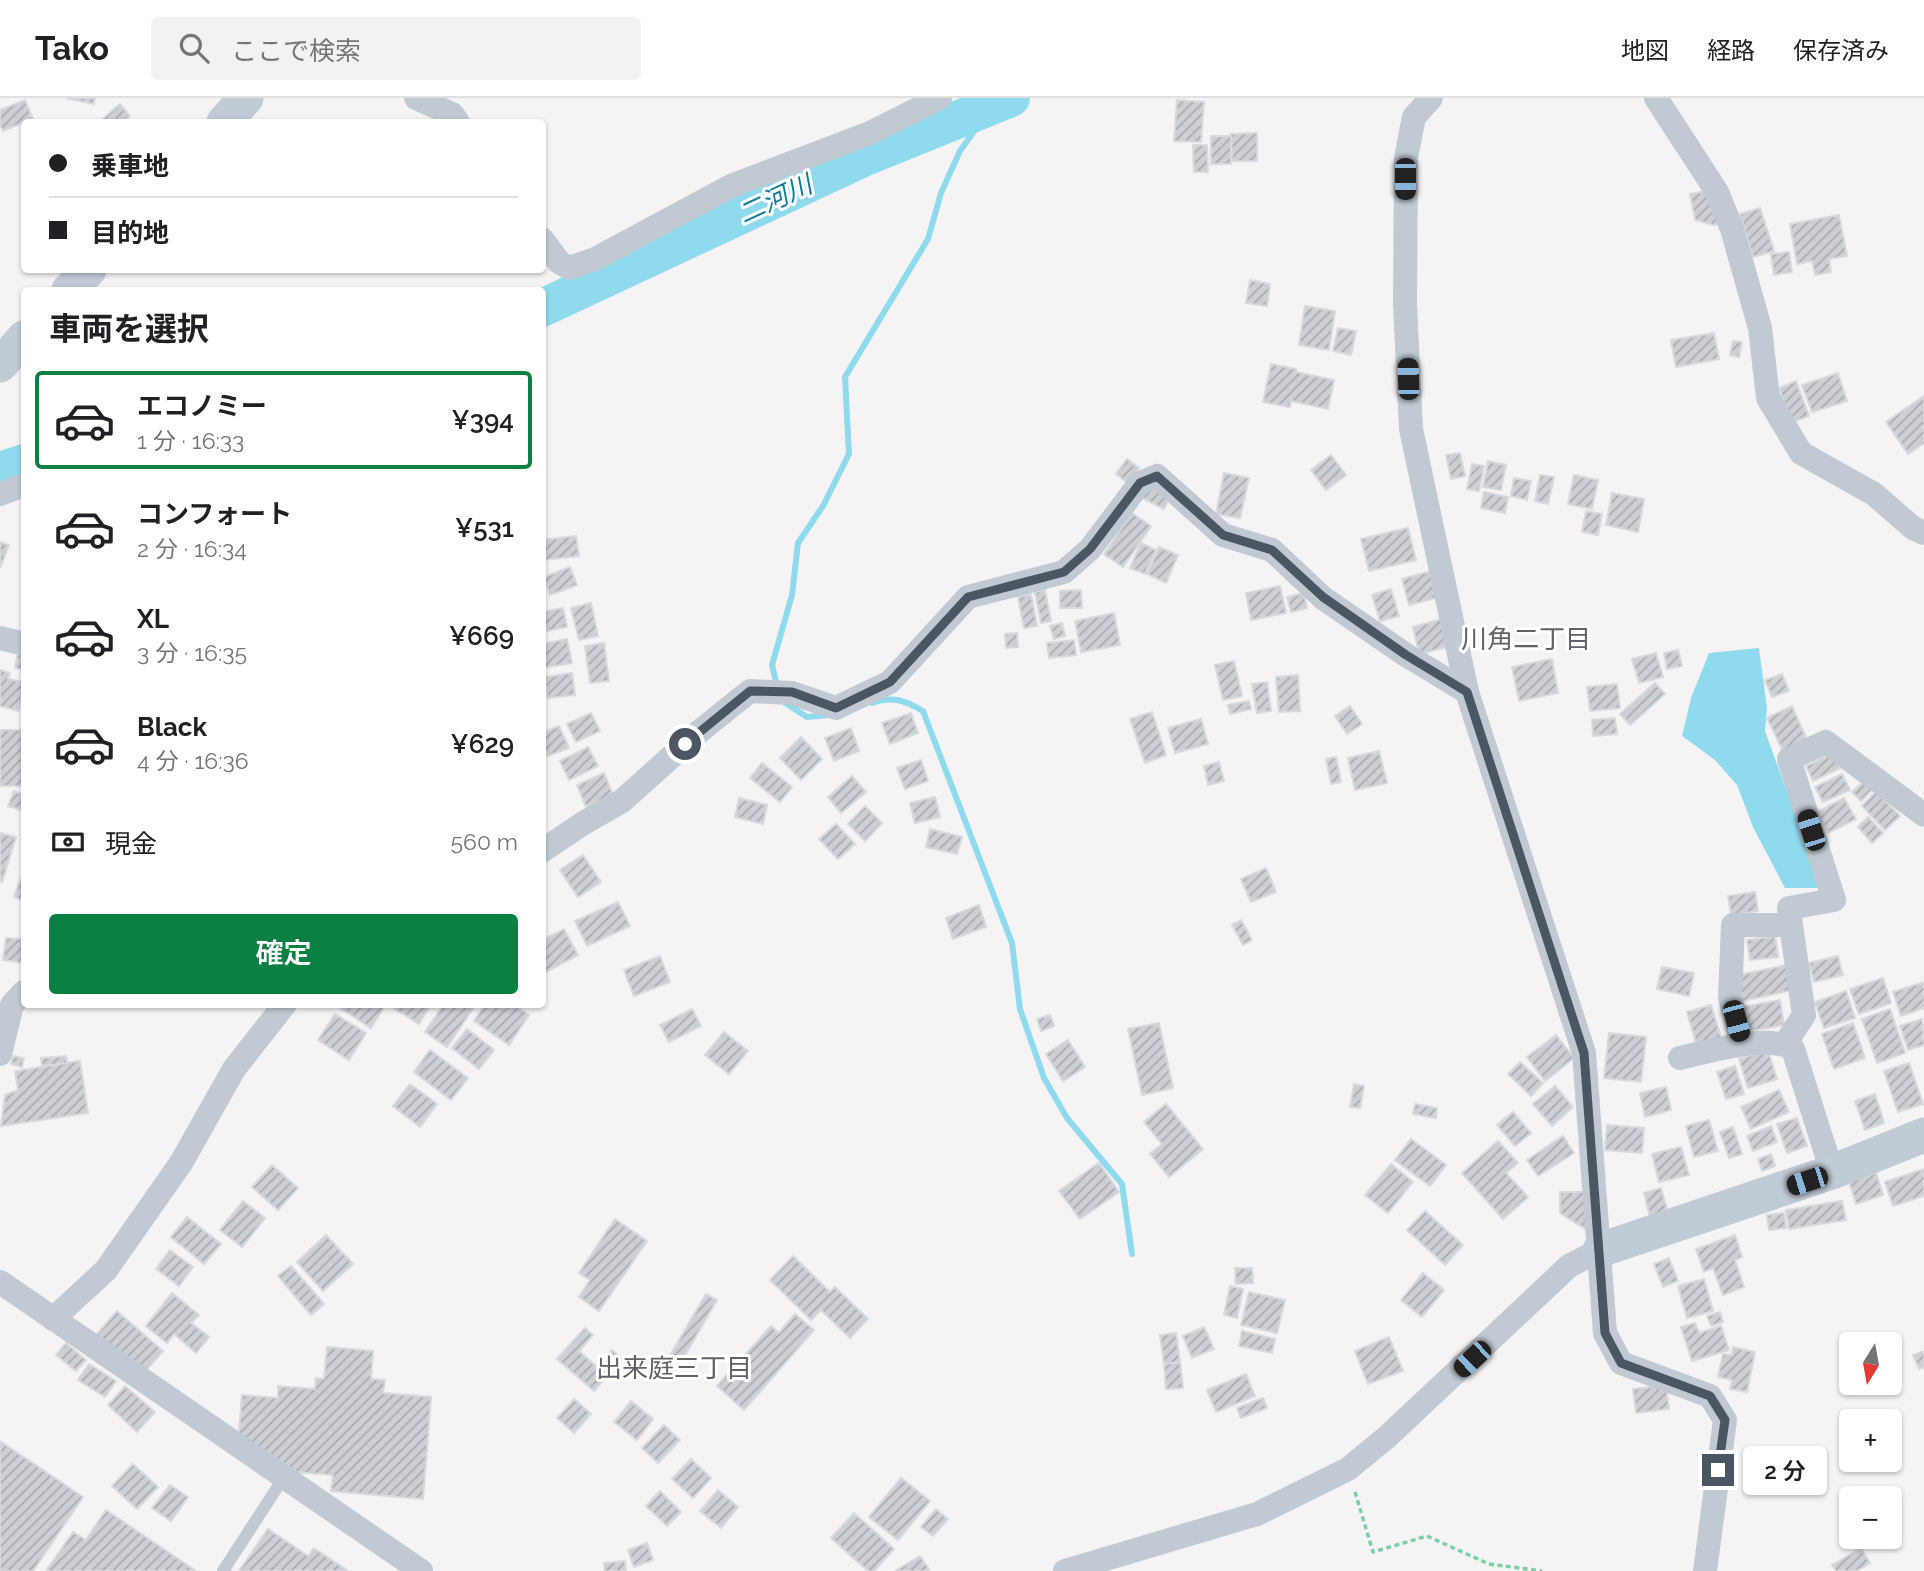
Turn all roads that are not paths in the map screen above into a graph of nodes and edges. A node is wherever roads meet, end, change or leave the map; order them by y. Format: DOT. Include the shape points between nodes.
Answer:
graph roads {
  1 [pos="246,98"];
  2 [pos="416,98"];
  3 [pos="940,98"];
  4 [pos="1431,98"];
  5 [pos="1656,98"];
  6 [pos="227,119"];
  7 [pos="456,119"];
  8 [pos="546,244"];
  9 [pos="86,273"];
  10 [pos="72,287"];
  11 [pos="21,341"];
  12 [pos="0,365"];
  13 [pos="21,486"];
  14 [pos="0,494"];
  15 [pos="1924,533"];
  16 [pos="0,638"];
  17 [pos="21,643"];
  18 [pos="1467,692"];
  19 [pos="1924,816"];
  20 [pos="546,849"];
  21 [pos="1791,925"];
  22 [pos="21,995"];
  23 [pos="282,1008"];
  24 [pos="1742,1044"];
  25 [pos="1785,1044"];
  26 [pos="0,1054"];
  27 [pos="1680,1058"];
  28 [pos="1924,1135"];
  29 [pos="1832,1172"];
  30 [pos="1600,1250"];
  31 [pos="0,1282"];
  32 [pos="53,1319"];
  33 [pos="284,1477"];
  34 [pos="223,1571"];
  35 [pos="421,1571"];
  36 [pos="1065,1571"];
  37 [pos="1705,1571"];
  1 -- 6 [label="street"];
  2 -- 7 [label="street"];
  3 -- 8 [label="street" via="870,133 731,186 595,259 569,268"];
  4 -- 18 [label="street" via="1414,117 1406,158 1405,304 1411,429"];
  5 -- 15 [label="street" via="1717,192 1760,328 1768,398 1801,453 1874,494"];
  9 -- 10 [label="street"];
  11 -- 12 [label="street"];
  13 -- 14 [label="street"];
  16 -- 17 [label="street"];
  18 -- 20 [label="street" via="1323,597 1272,550 1223,535 1157,476 1140,483 1090,549 1064,572 968,597 890,682 836,708 792,692 750,691 622,802"];
  18 -- 30 [label="street" via="1584,1053"];
  19 -- 21 [label="street" via="1826,742 1789,759 1834,900 1789,908"];
  21 -- 24 [label="street" via="1733,925 1730,998"];
  21 -- 25 [label="street" via="1804,1015"];
  22 -- 26 [label="street" via="12,1005"];
  23 -- 32 [label="street" via="234,1069 181,1163 106,1270"];
  24 -- 25 [label="street"];
  24 -- 27 [label="street"];
  25 -- 29 [label="street" via="1793,1049"];
  28 -- 29 [label="street"];
  29 -- 30 [label="street"];
  30 -- 36 [label="street" via="1569,1266 1348,1469 1257,1514"];
  30 -- 37 [label="street" via="1605,1333 1621,1363 1710,1396 1725,1420"];
  31 -- 32 [label="street"];
  32 -- 33 [label="street"];
  33 -- 34 [label="lane"];
  33 -- 35 [label="street"];
}
